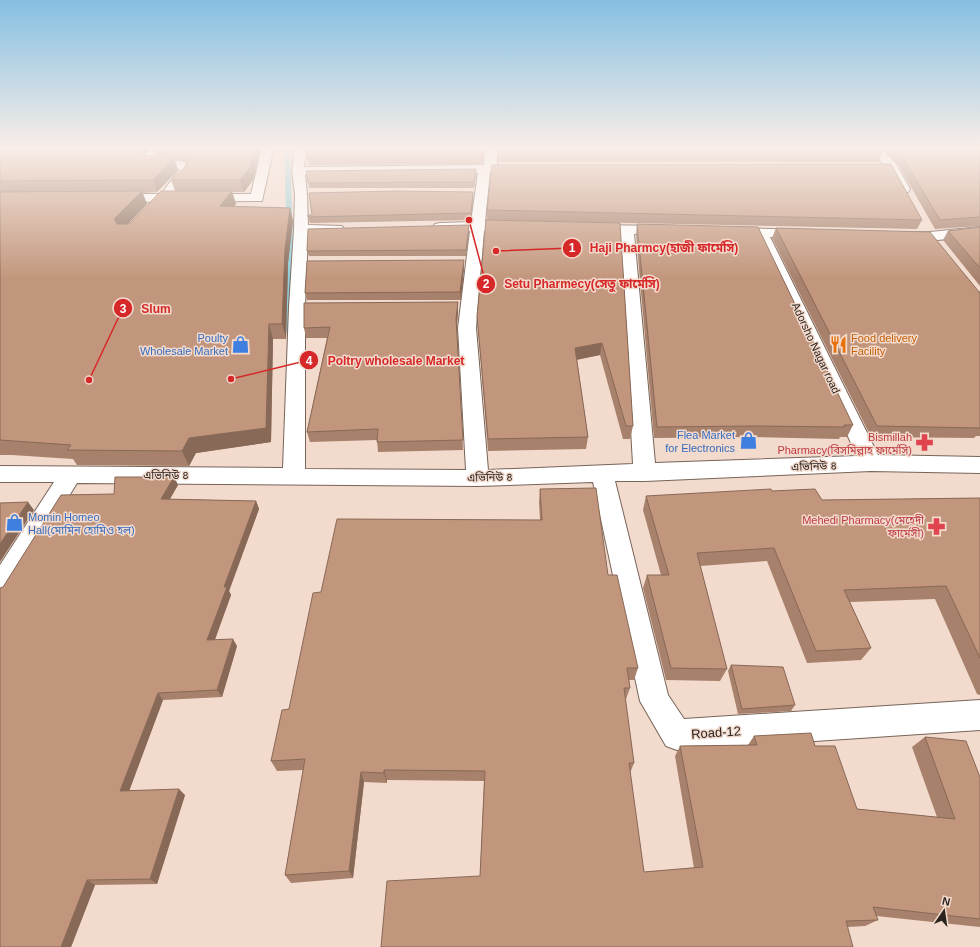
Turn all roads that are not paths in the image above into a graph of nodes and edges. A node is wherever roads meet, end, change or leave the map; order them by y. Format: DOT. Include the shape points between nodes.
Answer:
graph roads {
  1 [pos="168,191"];
  2 [pos="258,191"];
  3 [pos="308,191"];
  4 [pos="475,191"];
  5 [pos="905,191"];
  6 [pos="101,198"];
  7 [pos="911,202"];
  8 [pos="149,212"];
  9 [pos="922,222"];
  10 [pos="477,225"];
  11 [pos="424,227"];
  12 [pos="532,227"];
  13 [pos="347,228"];
  14 [pos="580,228"];
  15 [pos="301,229"];
  16 [pos="627,230"];
  17 [pos="682,231"];
  18 [pos="714,231"];
  19 [pos="980,231"];
  20 [pos="761,232"];
  21 [pos="815,234"];
  22 [pos="892,235"];
  23 [pos="930,236"];
  24 [pos="940,248"];
  25 [pos="871,463"];
  26 [pos="980,465"];
  27 [pos="645,473"];
  28 [pos="0,474"];
  29 [pos="71,474"];
  30 [pos="602,474"];
  31 [pos="294,476"];
  32 [pos="478,478"];
  33 [pos="0,586"];
  34 [pos="980,715"];
  1 -- 8 [label="street"];
  2 -- 6 [label="street" via="257,198"];
  3 -- 15 [label="street"];
  4 -- 10 [label="street"];
  5 -- 7 [label="street"];
  9 -- 23 [label="street"];
  10 -- 11 [label="street"];
  10 -- 12 [label="street"];
  10 -- 32 [label="street" via="466,261 462,306 467,328"];
  13 -- 15 [label="street"];
  14 -- 16 [label="street"];
  15 -- 31 [label="street" via="306,263 305,307"];
  16 -- 17 [label="street"];
  16 -- 27 [label="street"];
  18 -- 20 [label="street"];
  19 -- 23 [label="street"];
  20 -- 21 [label="street"];
  20 -- 25 [label="street, Adorsho Nagar road"];
  22 -- 23 [label="street"];
  23 -- 24 [label="street"];
  25 -- 26 [label="street, এভিনিউ ৪"];
  25 -- 27 [label="street, এভিনিউ ৪"];
  27 -- 30 [label="street, এভিনিউ ৪"];
  28 -- 29 [label="street, এভিনিউ ৪"];
  29 -- 31 [label="street, এভিনিউ ৪"];
  29 -- 33 [label="street"];
  30 -- 32 [label="street, এভিনিউ ৪"];
  30 -- 34 [label="street, Road-12" via="655,701 677,735"];
  31 -- 32 [label="street, এভিনিউ ৪"];
}
